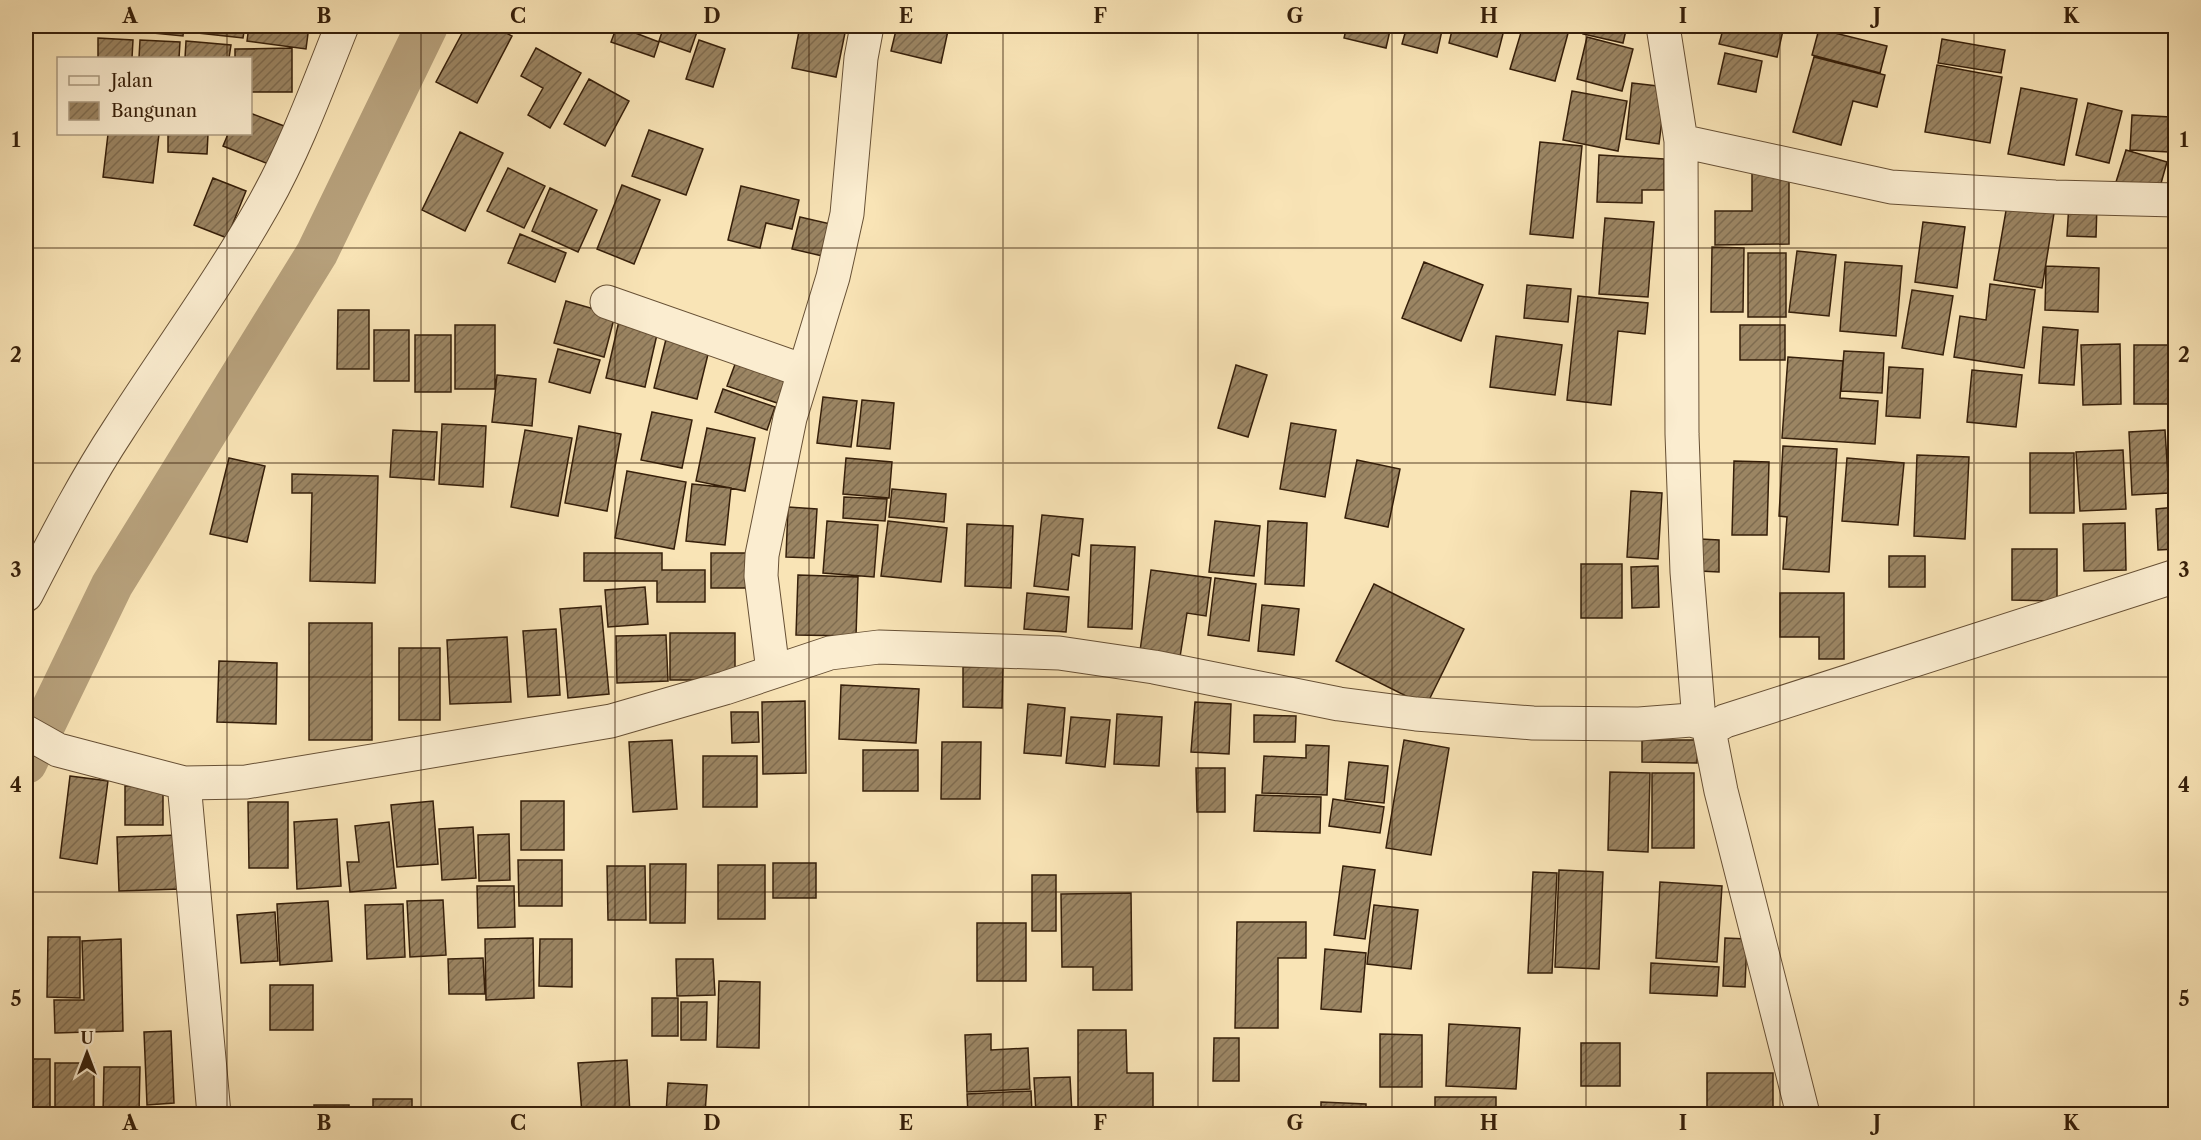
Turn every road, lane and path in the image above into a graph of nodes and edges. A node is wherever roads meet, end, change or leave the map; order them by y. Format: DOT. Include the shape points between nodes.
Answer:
graph roads {
  1 [pos="342,26"];
  2 [pos="867,26"];
  3 [pos="1663,26"];
  4 [pos="1681,141"];
  5 [pos="2175,200"];
  6 [pos="607,302"];
  7 [pos="804,371"];
  8 [pos="2175,576"];
  9 [pos="26,595"];
  10 [pos="773,671"];
  11 [pos="1704,726"];
  12 [pos="26,732"];
  13 [pos="184,783"];
  14 [pos="214,1114"];
  15 [pos="1803,1114"];
  1 -- 9 [label="street" via="290,156 264,205 112,440"];
  2 -- 7 [label="street" via="847,214 833,277"];
  3 -- 4 [label="street"];
  4 -- 5 [label="street" via="1891,187"];
  4 -- 11 [label="street" via="1682,445 1687,572"];
  6 -- 7 [label="street"];
  7 -- 10 [label="street" via="762,555"];
  8 -- 11 [label="street"];
  10 -- 11 [label="street" via="830,653 879,647 1059,653 1154,667 1339,704 1416,714 1533,723"];
  10 -- 13 [label="street" via="611,721 246,782"];
  11 -- 15 [label="street"];
  12 -- 13 [label="street" via="58,750"];
  13 -- 14 [label="street"];
}
